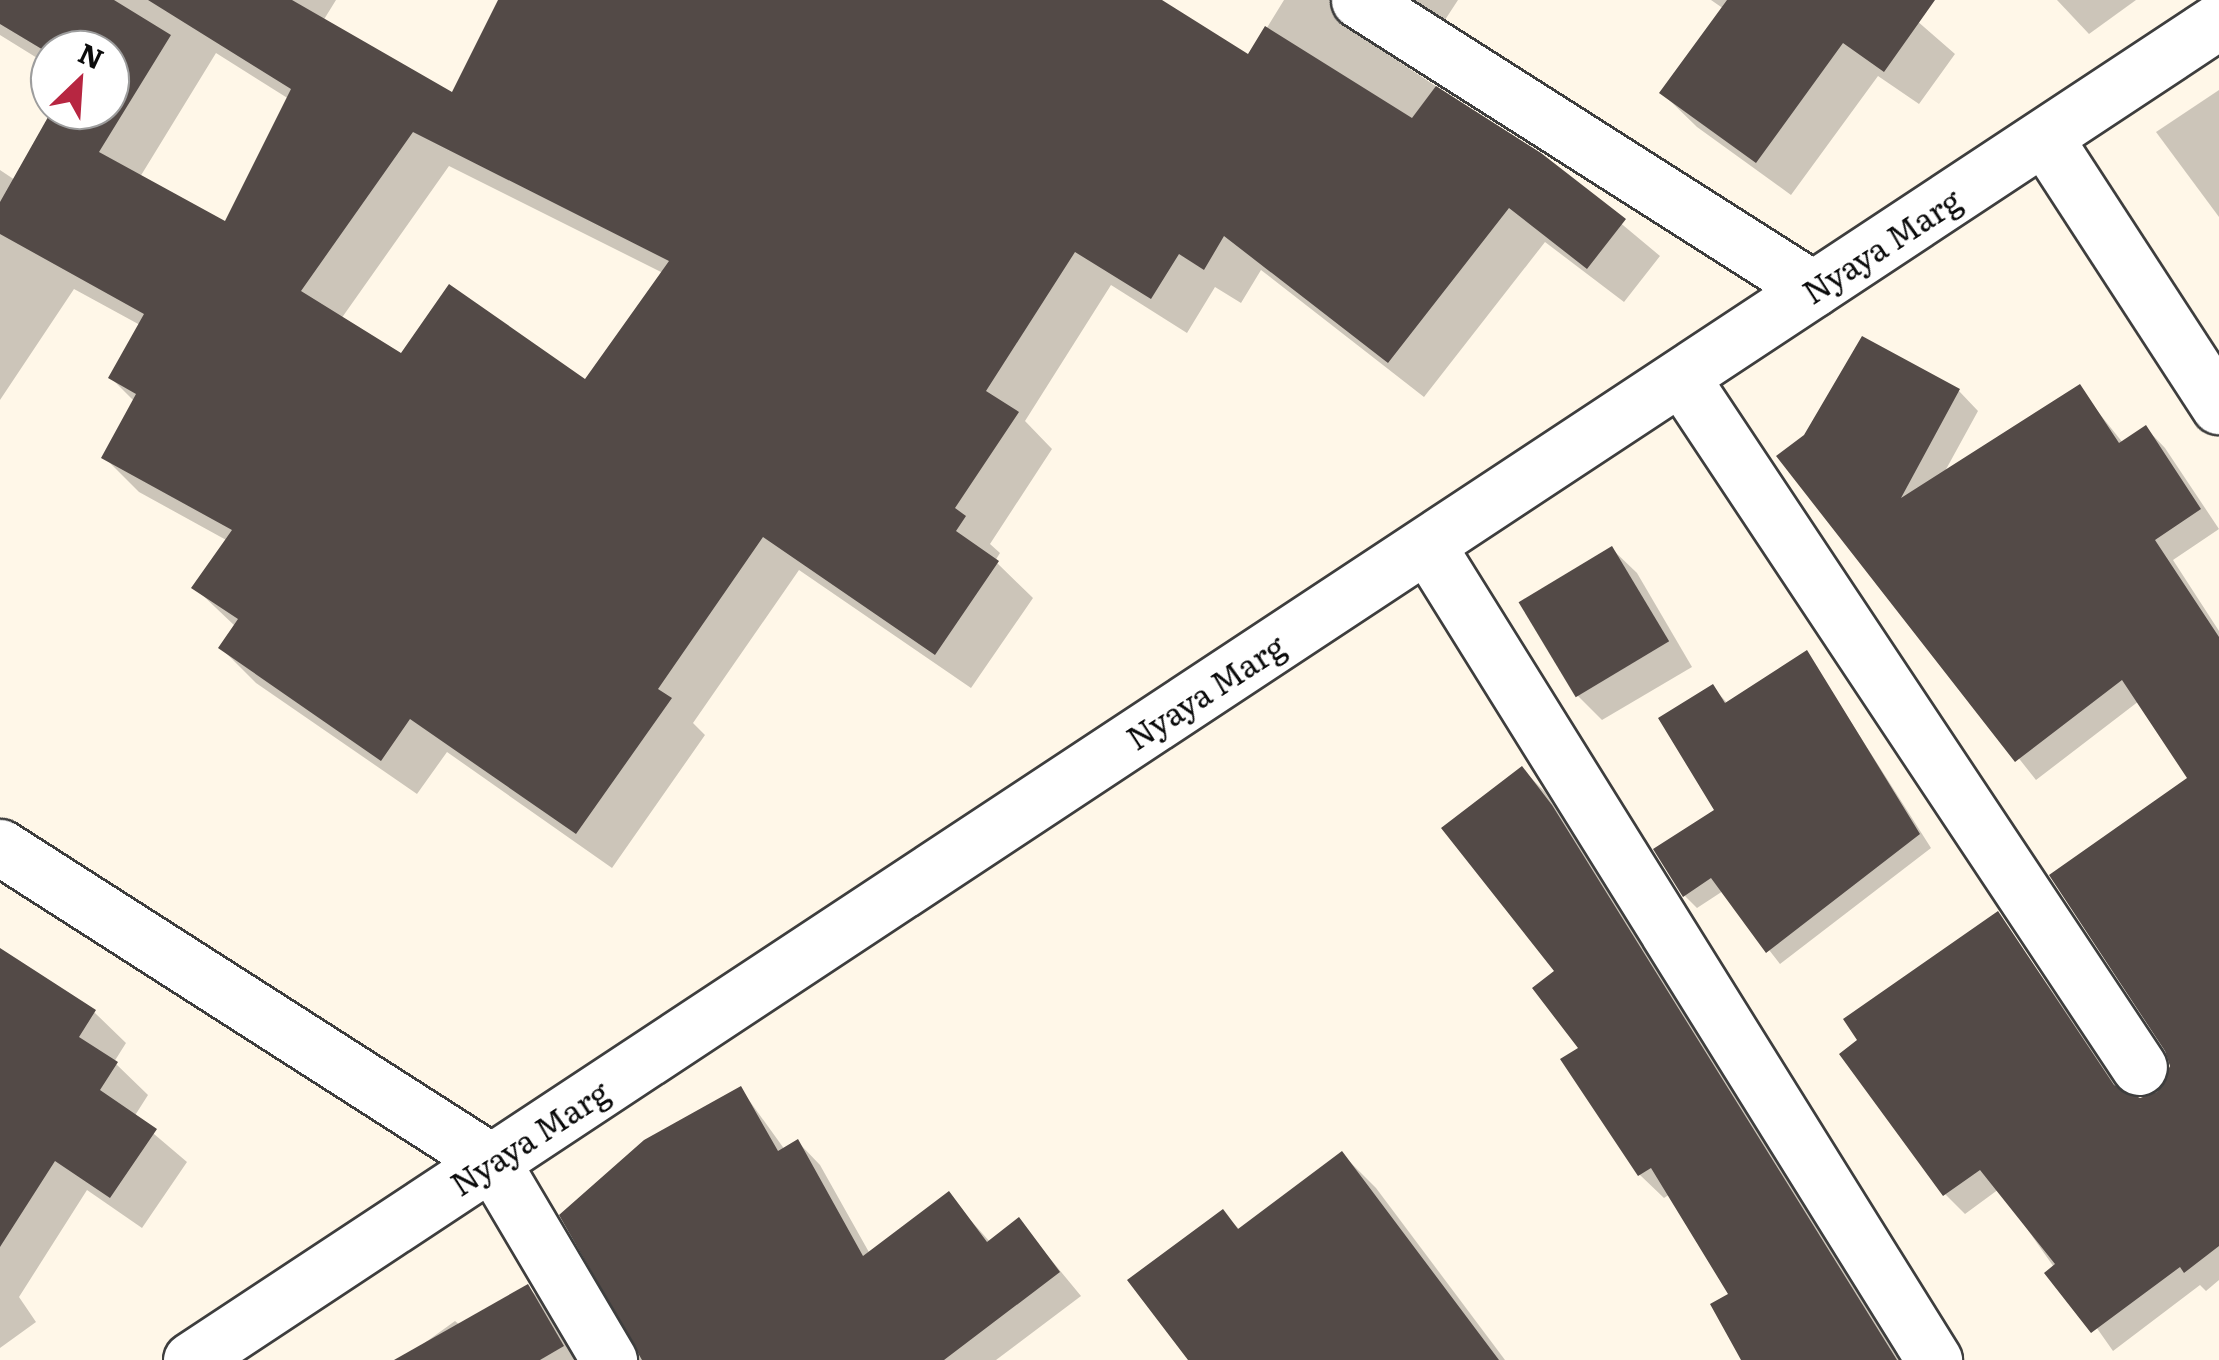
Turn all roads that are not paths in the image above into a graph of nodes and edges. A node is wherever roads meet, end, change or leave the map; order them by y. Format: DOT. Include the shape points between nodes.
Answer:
graph roads {
  1 [pos="1359,0"];
  2 [pos="2219,21"];
  3 [pos="2044,137"];
  4 [pos="1814,289"];
  5 [pos="1681,377"];
  6 [pos="2219,406"];
  7 [pos="1426,544"];
  8 [pos="0,847"];
  9 [pos="2139,1067"];
  10 [pos="492,1162"];
  11 [pos="191,1360"];
  12 [pos="609,1360"];
  13 [pos="1934,1360"];
  1 -- 4 [label="street"];
  2 -- 3 [label="street, Nyaya Marg"];
  3 -- 4 [label="street, Nyaya Marg"];
  3 -- 6 [label="street"];
  4 -- 5 [label="street, Nyaya Marg"];
  5 -- 7 [label="street, Nyaya Marg"];
  5 -- 9 [label="street"];
  7 -- 10 [label="street, Nyaya Marg"];
  7 -- 13 [label="street"];
  8 -- 10 [label="street"];
  10 -- 11 [label="street, Nyaya Marg"];
  10 -- 12 [label="street"];
}
